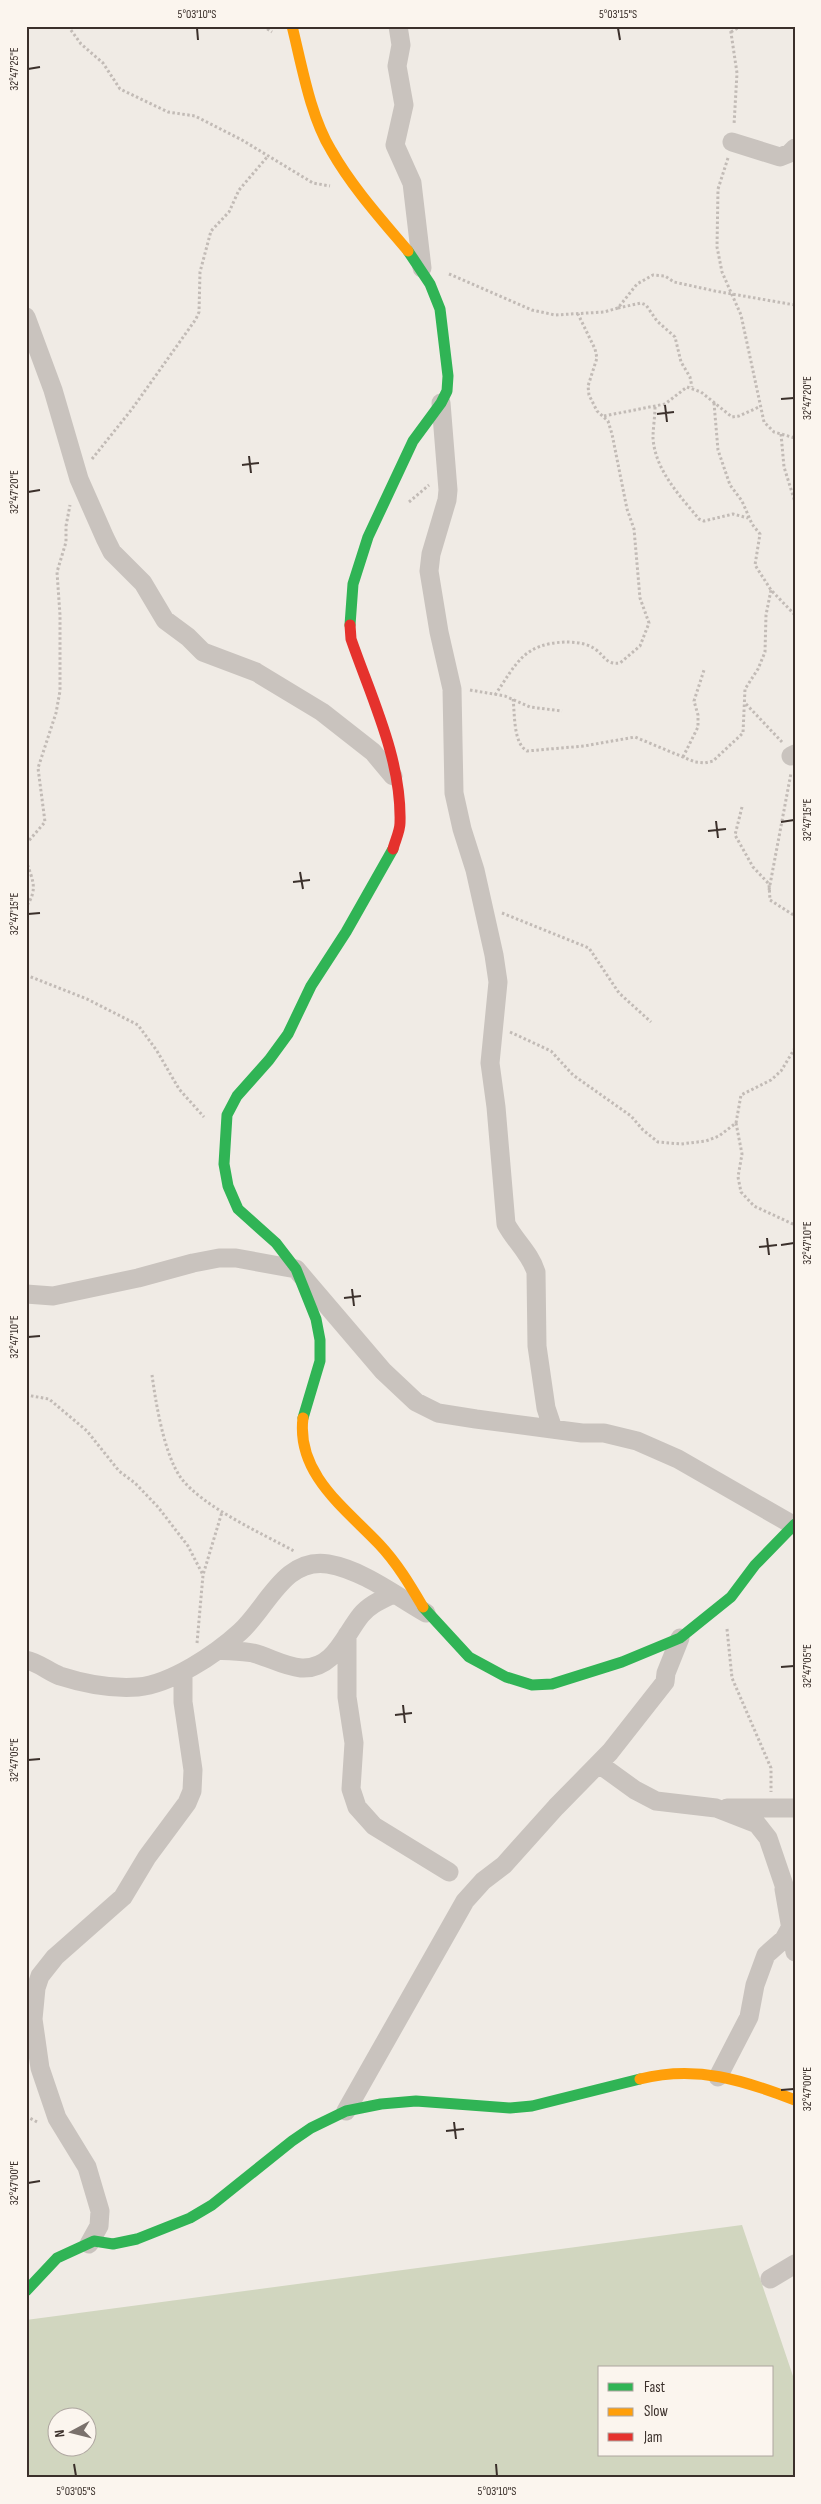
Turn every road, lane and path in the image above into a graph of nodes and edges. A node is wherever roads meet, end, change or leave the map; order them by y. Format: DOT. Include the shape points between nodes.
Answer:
graph roads {
  1 [pos="68,26"];
  2 [pos="292,26"];
  3 [pos="398,26"];
  4 [pos="741,26"];
  5 [pos="731,32"];
  6 [pos="732,142"];
  7 [pos="795,148"];
  8 [pos="268,156"];
  9 [pos="355,188"];
  10 [pos="422,267"];
  11 [pos="732,293"];
  12 [pos="795,305"];
  13 [pos="618,308"];
  14 [pos="578,314"];
  15 [pos="26,317"];
  16 [pos="692,387"];
  17 [pos="442,403"];
  18 [pos="714,403"];
  19 [pos="655,407"];
  20 [pos="760,407"];
  21 [pos="603,416"];
  22 [pos="781,434"];
  23 [pos="795,438"];
  24 [pos="79,479"];
  25 [pos="795,502"];
  26 [pos="749,518"];
  27 [pos="771,590"];
  28 [pos="793,612"];
  29 [pos="795,615"];
  30 [pos="704,670"];
  31 [pos="447,673"];
  32 [pos="495,695"];
  33 [pos="513,699"];
  34 [pos="746,704"];
  35 [pos="562,712"];
  36 [pos="793,755"];
  37 [pos="683,757"];
  38 [pos="398,782"];
  39 [pos="742,807"];
  40 [pos="26,844"];
  41 [pos="26,860"];
  42 [pos="769,890"];
  43 [pos="482,903"];
  44 [pos="26,907"];
  45 [pos="795,916"];
  46 [pos="26,975"];
  47 [pos="494,1018"];
  48 [pos="651,1022"];
  49 [pos="795,1048"];
  50 [pos="205,1118"];
  51 [pos="736,1123"];
  52 [pos="795,1225"];
  53 [pos="296,1269"];
  54 [pos="26,1294"];
  55 [pos="152,1375"];
  56 [pos="26,1395"];
  57 [pos="553,1429"];
  58 [pos="222,1512"];
  59 [pos="794,1525"];
  60 [pos="316,1564"];
  61 [pos="204,1575"];
  62 [pos="393,1594"];
  63 [pos="724,1603"];
  64 [pos="427,1613"];
  65 [pos="347,1635"];
  66 [pos="680,1638"];
  67 [pos="218,1650"];
  68 [pos="26,1660"];
  69 [pos="188,1669"];
  70 [pos="599,1764"];
  71 [pos="770,1807"];
  72 [pos="716,1808"];
  73 [pos="795,1808"];
  74 [pos="449,1872"];
  75 [pos="784,1886"];
  76 [pos="795,1903"];
  77 [pos="790,1930"];
  78 [pos="795,1952"];
  79 [pos="718,2077"];
  80 [pos="795,2100"];
  81 [pos="346,2111"];
  82 [pos="89,2244"];
  83 [pos="795,2264"];
  84 [pos="770,2279"];
  85 [pos="26,2291"];
  1 -- 8 [label="path" via="81,44 104,63 120,88 168,112 195,116"];
  2 -- 9 [label="street" via="318,124"];
  3 -- 10 [label="street" via="402,45 397,66 404,105 395,146 412,183"];
  4 -- 5 [label="path"];
  6 -- 7 [label="street" via="780,157"];
  8 -- 9 [label="path" via="313,183"];
  8 -- 24 [label="path" via="239,190 228,212 211,231 200,272 196,319 167,363 99,448"];
  9 -- 10 [label="street"];
  10 -- 14 [label="path" via="532,310 555,315"];
  10 -- 17 [label="street" via="440,309 443,328 448,376"];
  11 -- 12 [label="path"];
  11 -- 13 [label="path" via="674,282 665,276 652,276 636,284"];
  11 -- 20 [label="path" via="741,315"];
  13 -- 14 [label="path"];
  13 -- 16 [label="path" via="641,303 646,305 657,321 675,337"];
  14 -- 21 [label="path" via="595,348 589,395"];
  15 -- 24 [label="street" via="53,390"];
  16 -- 18 [label="path"];
  16 -- 19 [label="path" via="680,390 665,404"];
  17 -- 31 [label="street" via="447,500 429,571"];
  17 -- 38 [label="street" via="413,441 368,536 353,584 349,616 351,639"];
  18 -- 20 [label="path" via="735,417"];
  18 -- 26 [label="path" via="718,450 730,484"];
  19 -- 21 [label="path"];
  19 -- 26 [label="path" via="653,438 658,456 668,480 699,519 704,521 737,514"];
  20 -- 22 [label="path" via="764,422"];
  21 -- 32 [label="path" via="612,434 634,529 637,580 649,623 646,633 630,657 614,664 586,644 572,642 538,646 514,666"];
  22 -- 23 [label="path"];
  22 -- 25 [label="path" via="784,467"];
  24 -- 38 [label="street" via="112,552 143,583 165,620 203,652 256,672 322,712 374,752"];
  24 -- 40 [label="path" via="68,516 65,550 57,572 60,691 38,768 44,822"];
  26 -- 27 [label="path" via="760,534 755,565"];
  27 -- 28 [label="path"];
  27 -- 34 [label="path" via="766,615 765,652 747,684"];
  28 -- 29 [label="path"];
  30 -- 37 [label="path" via="695,696 698,727"];
  31 -- 32 [label="path" via="468,689"];
  31 -- 43 [label="street" via="452,688 454,793"];
  32 -- 33 [label="path"];
  33 -- 35 [label="path" via="530,707"];
  33 -- 37 [label="path" via="519,741 527,751 636,737"];
  34 -- 36 [label="path"];
  34 -- 37 [label="path" via="743,734 719,756 706,763"];
  36 -- 42 [label="path"];
  38 -- 53 [label="street" via="400,825 391,854 310,986 288,1034 237,1096 228,1116 224,1164 228,1186 238,1209 276,1244"];
  39 -- 42 [label="path" via="735,835"];
  41 -- 44 [label="path" via="35,888"];
  42 -- 45 [label="path" via="772,902"];
  43 -- 47 [label="street" via="498,982"];
  43 -- 48 [label="path" via="589,948 619,993"];
  46 -- 50 [label="path" via="87,999 138,1025 179,1089"];
  47 -- 51 [label="path" via="520,1038 551,1051 572,1075 631,1116 658,1142 706,1141"];
  47 -- 57 [label="street" via="490,1063 506,1224 536,1272 537,1346 546,1408"];
  49 -- 51 [label="path" via="781,1071 771,1080 741,1095"];
  51 -- 52 [label="path" via="742,1154 738,1177 742,1192 754,1206"];
  53 -- 54 [label="street" via="219,1258 53,1296"];
  53 -- 57 [label="street" via="383,1371 416,1402 438,1413"];
  53 -- 64 [label="street" via="316,1318 320,1340 320,1361 304,1409 302,1426 309,1461 341,1508 398,1566"];
  55 -- 58 [label="path" via="157,1413 180,1476 188,1487"];
  56 -- 61 [label="path" via="50,1398 87,1431 119,1471 158,1507 188,1546"];
  57 -- 59 [label="street" via="604,1433 636,1441 686,1464"];
  58 -- 60 [label="path"];
  58 -- 61 [label="path"];
  59 -- 63 [label="street"];
  60 -- 62 [label="street" via="329,1564 362,1576"];
  60 -- 67 [label="street" via="302,1566 286,1577 241,1631"];
  61 -- 69 [label="path" via="199,1628"];
  62 -- 64 [label="street"];
  62 -- 65 [label="street" via="362,1614"];
  63 -- 66 [label="street"];
  63 -- 71 [label="path" via="732,1678 770,1768"];
  64 -- 66 [label="street" via="470,1657 506,1677 532,1685 552,1684 622,1662"];
  65 -- 67 [label="street" via="336,1654 320,1665 302,1668 253,1653"];
  65 -- 74 [label="street" via="347,1697 354,1743 353,1800 374,1826"];
  66 -- 70 [label="street" via="665,1682"];
  67 -- 69 [label="street"];
  68 -- 69 [label="street" via="60,1676 109,1687 140,1687"];
  69 -- 82 [label="street" via="183,1702 193,1770 192,1791 187,1803 147,1857 124,1898 56,1957 40,1976 36,1988 33,2019 40,2068 57,2118 87,2167 100,2211 99,2226"];
  70 -- 72 [label="street" via="656,1801"];
  70 -- 81 [label="street" via="504,1865 465,1901"];
  71 -- 72 [label="street"];
  71 -- 73 [label="street"];
  72 -- 75 [label="street" via="757,1824 768,1838"];
  75 -- 76 [label="street"];
  75 -- 77 [label="street"];
  77 -- 78 [label="street"];
  77 -- 79 [label="street" via="766,1955 755,1985 749,2017"];
  79 -- 80 [label="street" via="745,2082"];
  79 -- 81 [label="street" via="687,2074 653,2076 556,2101 510,2108 416,2101"];
  81 -- 82 [label="street" via="310,2128 212,2205 190,2218 137,2239 114,2244 94,2240"];
  82 -- 85 [label="street" via="57,2258"];
  83 -- 84 [label="street"];
}
